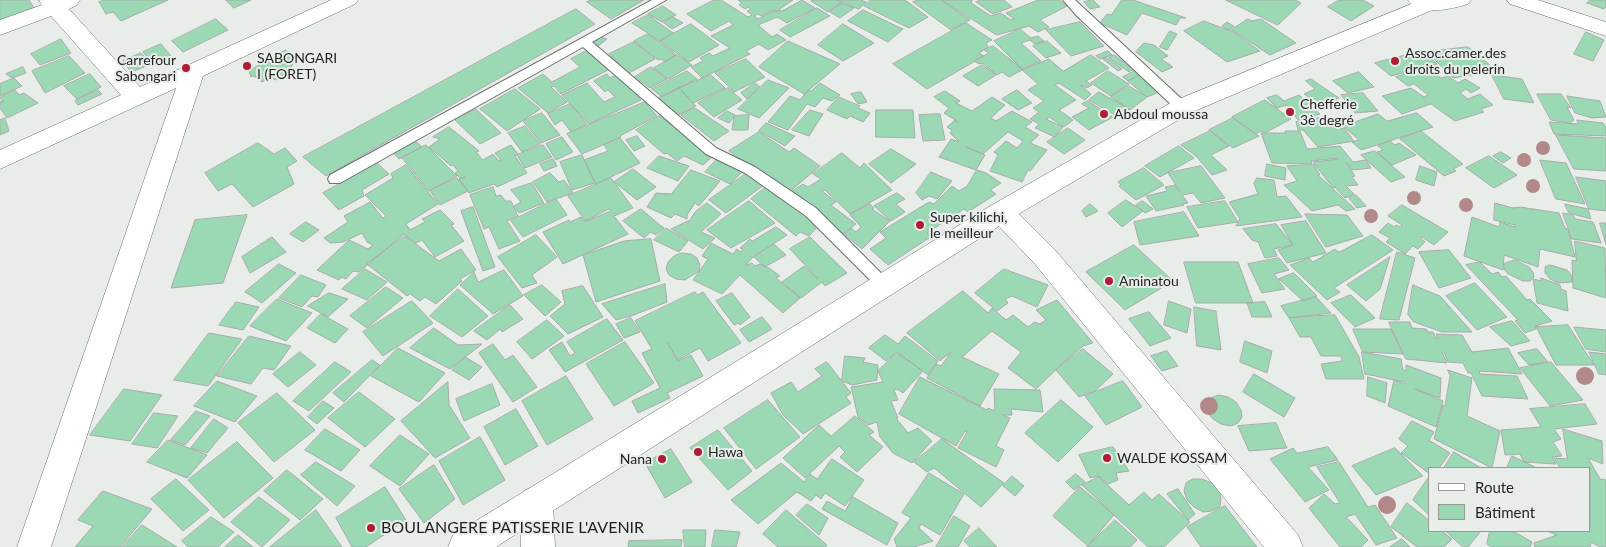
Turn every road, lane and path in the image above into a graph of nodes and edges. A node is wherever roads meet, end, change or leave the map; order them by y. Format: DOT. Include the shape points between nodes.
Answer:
graph roads {
  1 [pos="348,0"];
  2 [pos="660,0"];
  3 [pos="1069,0"];
  4 [pos="1461,0"];
  5 [pos="1517,0"];
  6 [pos="59,2"];
  7 [pos="1424,2"];
  8 [pos="0,28"];
  9 [pos="1606,29"];
  10 [pos="583,41"];
  11 [pos="193,71"];
  12 [pos="137,98"];
  13 [pos="1182,107"];
  14 [pos="0,160"];
  15 [pos="335,179"];
  16 [pos="1001,212"];
  17 [pos="885,286"];
  18 [pos="536,502"];
  19 [pos="34,547"];
  20 [pos="465,547"];
  21 [pos="538,547"];
  22 [pos="1286,547"];
  1 -- 11 [label="street"];
  2 -- 10 [label="lane"];
  3 -- 13 [label="lane"];
  4 -- 7 [label="street"];
  5 -- 9 [label="street"];
  6 -- 8 [label="street"];
  6 -- 12 [label="street"];
  7 -- 13 [label="street"];
  10 -- 15 [label="lane"];
  10 -- 17 [label="lane" via="712,150 750,170 811,212"];
  11 -- 12 [label="street"];
  11 -- 19 [label="street"];
  12 -- 14 [label="street"];
  13 -- 16 [label="street"];
  16 -- 17 [label="street"];
  16 -- 22 [label="street" via="1045,257"];
  17 -- 18 [label="street"];
  18 -- 20 [label="street"];
  18 -- 21 [label="street"];
}
